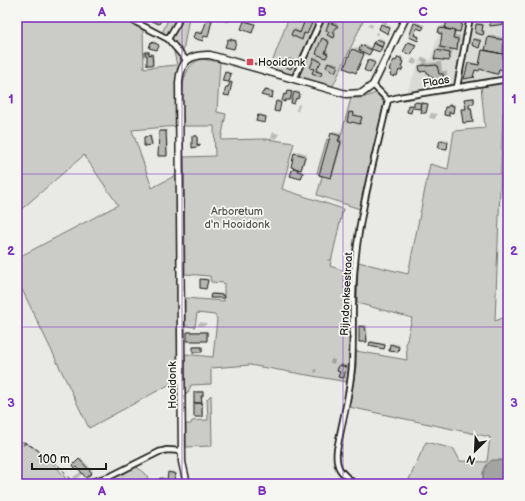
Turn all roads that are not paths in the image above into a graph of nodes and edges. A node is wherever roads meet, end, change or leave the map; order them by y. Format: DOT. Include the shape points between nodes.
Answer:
graph roads {
  1 [pos="126,17"];
  2 [pos="178,17"];
  3 [pos="322,17"];
  4 [pos="406,17"];
  5 [pos="470,17"];
  6 [pos="168,39"];
  7 [pos="187,61"];
  8 [pos="508,79"];
  9 [pos="294,80"];
  10 [pos="373,85"];
  11 [pos="457,87"];
  12 [pos="388,100"];
  13 [pos="182,451"];
  14 [pos="84,484"];
  15 [pos="187,484"];
  16 [pos="355,484"];
  1 -- 6 [label="street"];
  2 -- 6 [label="street" via="178,22"];
  3 -- 9 [label="street"];
  4 -- 10 [label="street"];
  5 -- 11 [label="street"];
  6 -- 7 [label="street"];
  7 -- 9 [label="street" via="196,56 210,55"];
  7 -- 13 [label="street, Hooidonk" via="181,69 179,82"];
  8 -- 11 [label="street, Flaas"];
  9 -- 10 [label="street" via="346,94 362,93"];
  10 -- 12 [label="street"];
  11 -- 12 [label="street, Flaas"];
  12 -- 16 [label="street, Rijndonksestraat" via="355,258 352,367 336,460 344,476"];
  13 -- 14 [label="street" via="159,452 111,476"];
  13 -- 15 [label="street, Hooidonk"];
}
